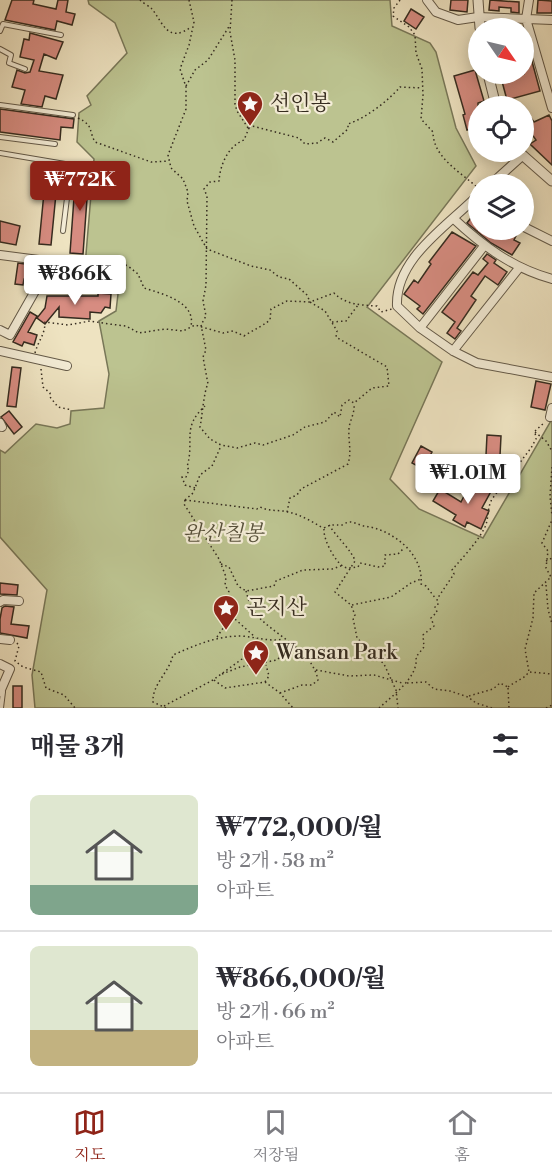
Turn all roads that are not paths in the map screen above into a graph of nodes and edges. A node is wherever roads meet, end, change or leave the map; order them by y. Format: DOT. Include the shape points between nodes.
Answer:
graph roads {
  1 [pos="427,0"];
  2 [pos="478,0"];
  3 [pos="529,0"];
  4 [pos="478,17"];
  5 [pos="502,18"];
  6 [pos="526,18"];
  7 [pos="534,19"];
  8 [pos="552,20"];
  9 [pos="2,23"];
  10 [pos="0,31"];
  11 [pos="61,35"];
  12 [pos="534,47"];
  13 [pos="0,49"];
  14 [pos="25,69"];
  15 [pos="0,105"];
  16 [pos="551,105"];
  17 [pos="73,115"];
  18 [pos="0,137"];
  19 [pos="55,144"];
  20 [pos="0,153"];
  21 [pos="512,162"];
  22 [pos="529,162"];
  23 [pos="501,174"];
  24 [pos="552,181"];
  25 [pos="468,205"];
  26 [pos="454,219"];
  27 [pos="63,231"];
  28 [pos="534,232"];
  29 [pos="552,241"];
  30 [pos="484,246"];
  31 [pos="0,255"];
  32 [pos="70,264"];
  33 [pos="519,268"];
  34 [pos="552,279"];
  35 [pos="35,291"];
  36 [pos="420,328"];
  37 [pos="0,330"];
  38 [pos="0,351"];
  39 [pos="453,351"];
  40 [pos="67,366"];
  41 [pos="552,377"];
  42 [pos="19,601"];
  43 [pos="0,602"];
  44 [pos="0,639"];
  45 [pos="10,640"];
  46 [pos="0,664"];
  47 [pos="1,690"];
  48 [pos="1,708"];
  1 -- 4 [label="street" via="432,9 450,18"];
  2 -- 4 [label="street"];
  3 -- 6 [label="street"];
  4 -- 5 [label="street"];
  7 -- 8 [label="street"];
  9 -- 10 [label="lane"];
  9 -- 11 [label="lane"];
  12 -- 16 [label="street"];
  13 -- 14 [label="lane" via="11,55 9,63"];
  15 -- 17 [label="lane"];
  18 -- 19 [label="lane"];
  20 -- 27 [label="lane" via="71,165"];
  21 -- 23 [label="street"];
  22 -- 24 [label="street"];
  25 -- 26 [label="street"];
  26 -- 30 [label="street"];
  26 -- 36 [label="street" via="414,256 396,294 398,308"];
  28 -- 29 [label="street"];
  30 -- 33 [label="street"];
  30 -- 36 [label="street"];
  31 -- 32 [label="street"];
  33 -- 34 [label="street"];
  33 -- 39 [label="street"];
  35 -- 37 [label="street" via="10,334"];
  36 -- 39 [label="street"];
  38 -- 40 [label="street"];
  39 -- 41 [label="street" via="477,363"];
  42 -- 43 [label="street"];
  44 -- 45 [label="street"];
  46 -- 47 [label="street" via="10,669"];
  47 -- 48 [label="lane"];
}
